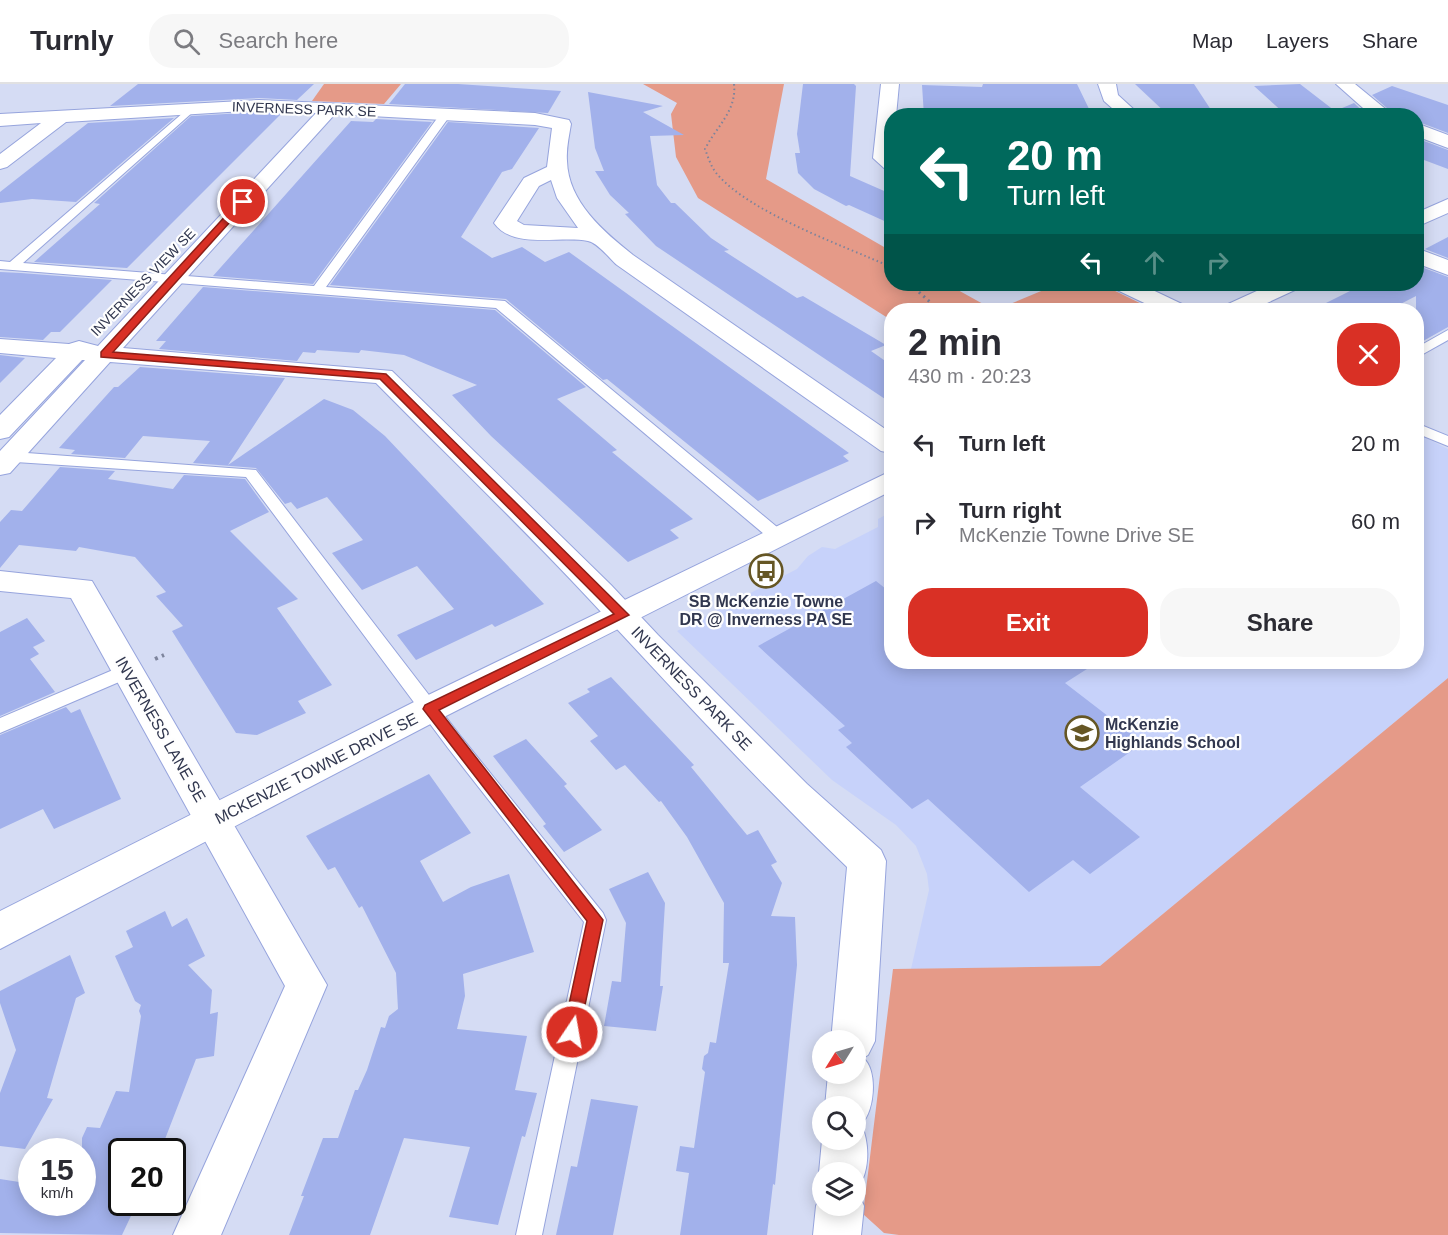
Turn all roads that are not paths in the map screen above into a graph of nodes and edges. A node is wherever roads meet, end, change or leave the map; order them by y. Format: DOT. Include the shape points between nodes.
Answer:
graph roads {
  1 [pos="890,84"];
  2 [pos="1107,84"];
  3 [pos="1345,84"];
  4 [pos="321,108"];
  5 [pos="888,108"];
  6 [pos="1122,108"];
  7 [pos="1373,108"];
  8 [pos="191,109"];
  9 [pos="63,115"];
  10 [pos="445,115"];
  11 [pos="23,118"];
  12 [pos="0,120"];
  13 [pos="1424,132"];
  14 [pos="0,135"];
  15 [pos="1448,142"];
  16 [pos="0,163"];
  17 [pos="557,170"];
  18 [pos="1448,205"];
  19 [pos="1424,217"];
  20 [pos="592,234"];
  21 [pos="1424,258"];
  22 [pos="6,265"];
  23 [pos="1448,268"];
  24 [pos="147,276"];
  25 [pos="172,278"];
  26 [pos="317,290"];
  27 [pos="1137,291"];
  28 [pos="1274,291"];
  29 [pos="125,299"];
  30 [pos="1162,303"];
  31 [pos="1249,303"];
  32 [pos="1448,334"];
  33 [pos="0,346"];
  34 [pos="92,346"];
  35 [pos="1424,349"];
  36 [pos="0,431"];
  37 [pos="1424,431"];
  38 [pos="884,440"];
  39 [pos="1448,442"];
  40 [pos="3,460"];
  41 [pos="884,483"];
  42 [pos="777,536"];
  43 [pos="0,581"];
  44 [pos="622,615"];
  45 [pos="127,671"];
  46 [pos="430,709"];
  47 [pos="0,726"];
  48 [pos="214,821"];
  49 [pos="0,931"];
  50 [pos="854,1030"];
  51 [pos="839,1216"];
  52 [pos="197,1235"];
  53 [pos="529,1235"];
  54 [pos="837,1235"];
  1 -- 5 [label="street"];
  2 -- 6 [label="street" via="1110,97"];
  3 -- 7 [label="street"];
  4 -- 8 [label="street, INVERNESS PARK SE" via="258,105"];
  4 -- 10 [label="street, INVERNESS PARK SE"];
  4 -- 24 [label="street, INVERNESS VIEW SE"];
  4 -- 25 [label="street, INVERNESS VIEW SE"];
  8 -- 9 [label="street, INVERNESS PARK SE"];
  8 -- 22 [label="lane"];
  9 -- 11 [label="street, INVERNESS PARK SE"];
  9 -- 16 [label="street"];
  10 -- 17 [label="street, INVERNESS PARK SE" via="562,124"];
  10 -- 26 [label="lane"];
  11 -- 12 [label="street, INVERNESS PARK SE"];
  11 -- 14 [label="street"];
  13 -- 15 [label="street"];
  17 -- 20 [label="street, INVERNESS PARK SE" via="568,197"];
  17 -- 20 [label="street" via="531,182 505,224 520,231"];
  18 -- 19 [label="street"];
  20 -- 38 [label="street, INVERNESS PARK SE"];
  21 -- 23 [label="street"];
  22 -- 24 [label="lane"];
  24 -- 25 [label="lane"];
  24 -- 29 [label="street, INVERNESS VIEW SE"];
  25 -- 26 [label="lane"];
  25 -- 34 [label="street, INVERNESS VIEW SE"];
  26 -- 42 [label="lane" via="500,304"];
  27 -- 30 [label="street"];
  28 -- 31 [label="street"];
  32 -- 35 [label="lane"];
  33 -- 34 [label="street, INVERNESS PARK SE"];
  34 -- 36 [label="street, INVERNESS VIEW SE"];
  34 -- 40 [label="street, INVERNESS VIEW SE"];
  34 -- 44 [label="street, INVERNESS PARK SE" via="383,376"];
  37 -- 39 [label="lane"];
  40 -- 46 [label="lane" via="251,473"];
  41 -- 42 [label="street, MCKENZIE TOWNE DRIVE SE"];
  42 -- 44 [label="street, MCKENZIE TOWNE DRIVE SE"];
  43 -- 45 [label="street, INVERNESS LANE SE" via="81,588"];
  44 -- 46 [label="street, MCKENZIE TOWNE DRIVE SE"];
  44 -- 50 [label="street, INVERNESS PARK SE" via="794,794 867,861"];
  45 -- 47 [label="lane"];
  45 -- 48 [label="street, INVERNESS LANE SE"];
  46 -- 48 [label="street, MCKENZIE TOWNE DRIVE SE"];
  46 -- 53 [label="lane" via="595,920"];
  48 -- 49 [label="street, MCKENZIE TOWNE DRIVE SE"];
  48 -- 52 [label="street, INVERNESS LANE SE" via="306,985"];
  51 -- 54 [label="street"];
}
